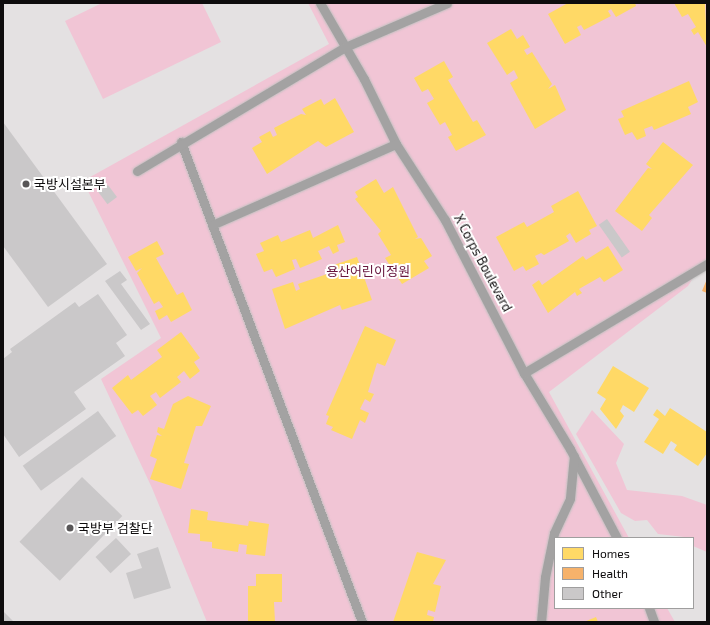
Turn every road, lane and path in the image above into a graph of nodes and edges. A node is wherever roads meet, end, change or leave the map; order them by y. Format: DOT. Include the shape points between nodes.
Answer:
graph roads {
  1 [pos="320,3"];
  2 [pos="447,3"];
  3 [pos="344,47"];
  4 [pos="181,142"];
  5 [pos="396,144"];
  6 [pos="137,171"];
  7 [pos="212,225"];
  8 [pos="707,264"];
  9 [pos="524,373"];
  10 [pos="574,456"];
  11 [pos="616,537"];
  12 [pos="649,609"];
  13 [pos="362,622"];
  14 [pos="541,622"];
  15 [pos="654,622"];
  1 -- 3 [label="lane, X Corps Boulevard"];
  2 -- 3 [label="lane"];
  3 -- 4 [label="lane"];
  3 -- 5 [label="lane, X Corps Boulevard"];
  4 -- 6 [label="lane"];
  4 -- 7 [label="lane"];
  5 -- 7 [label="lane"];
  5 -- 9 [label="lane, X Corps Boulevard" via="445,220"];
  7 -- 13 [label="lane"];
  8 -- 9 [label="lane"];
  9 -- 10 [label="lane, X Corps Boulevard"];
  10 -- 11 [label="lane, X Corps Boulevard"];
  10 -- 14 [label="lane" via="570,498 554,533 545,577"];
  12 -- 15 [label="lane"];
}
